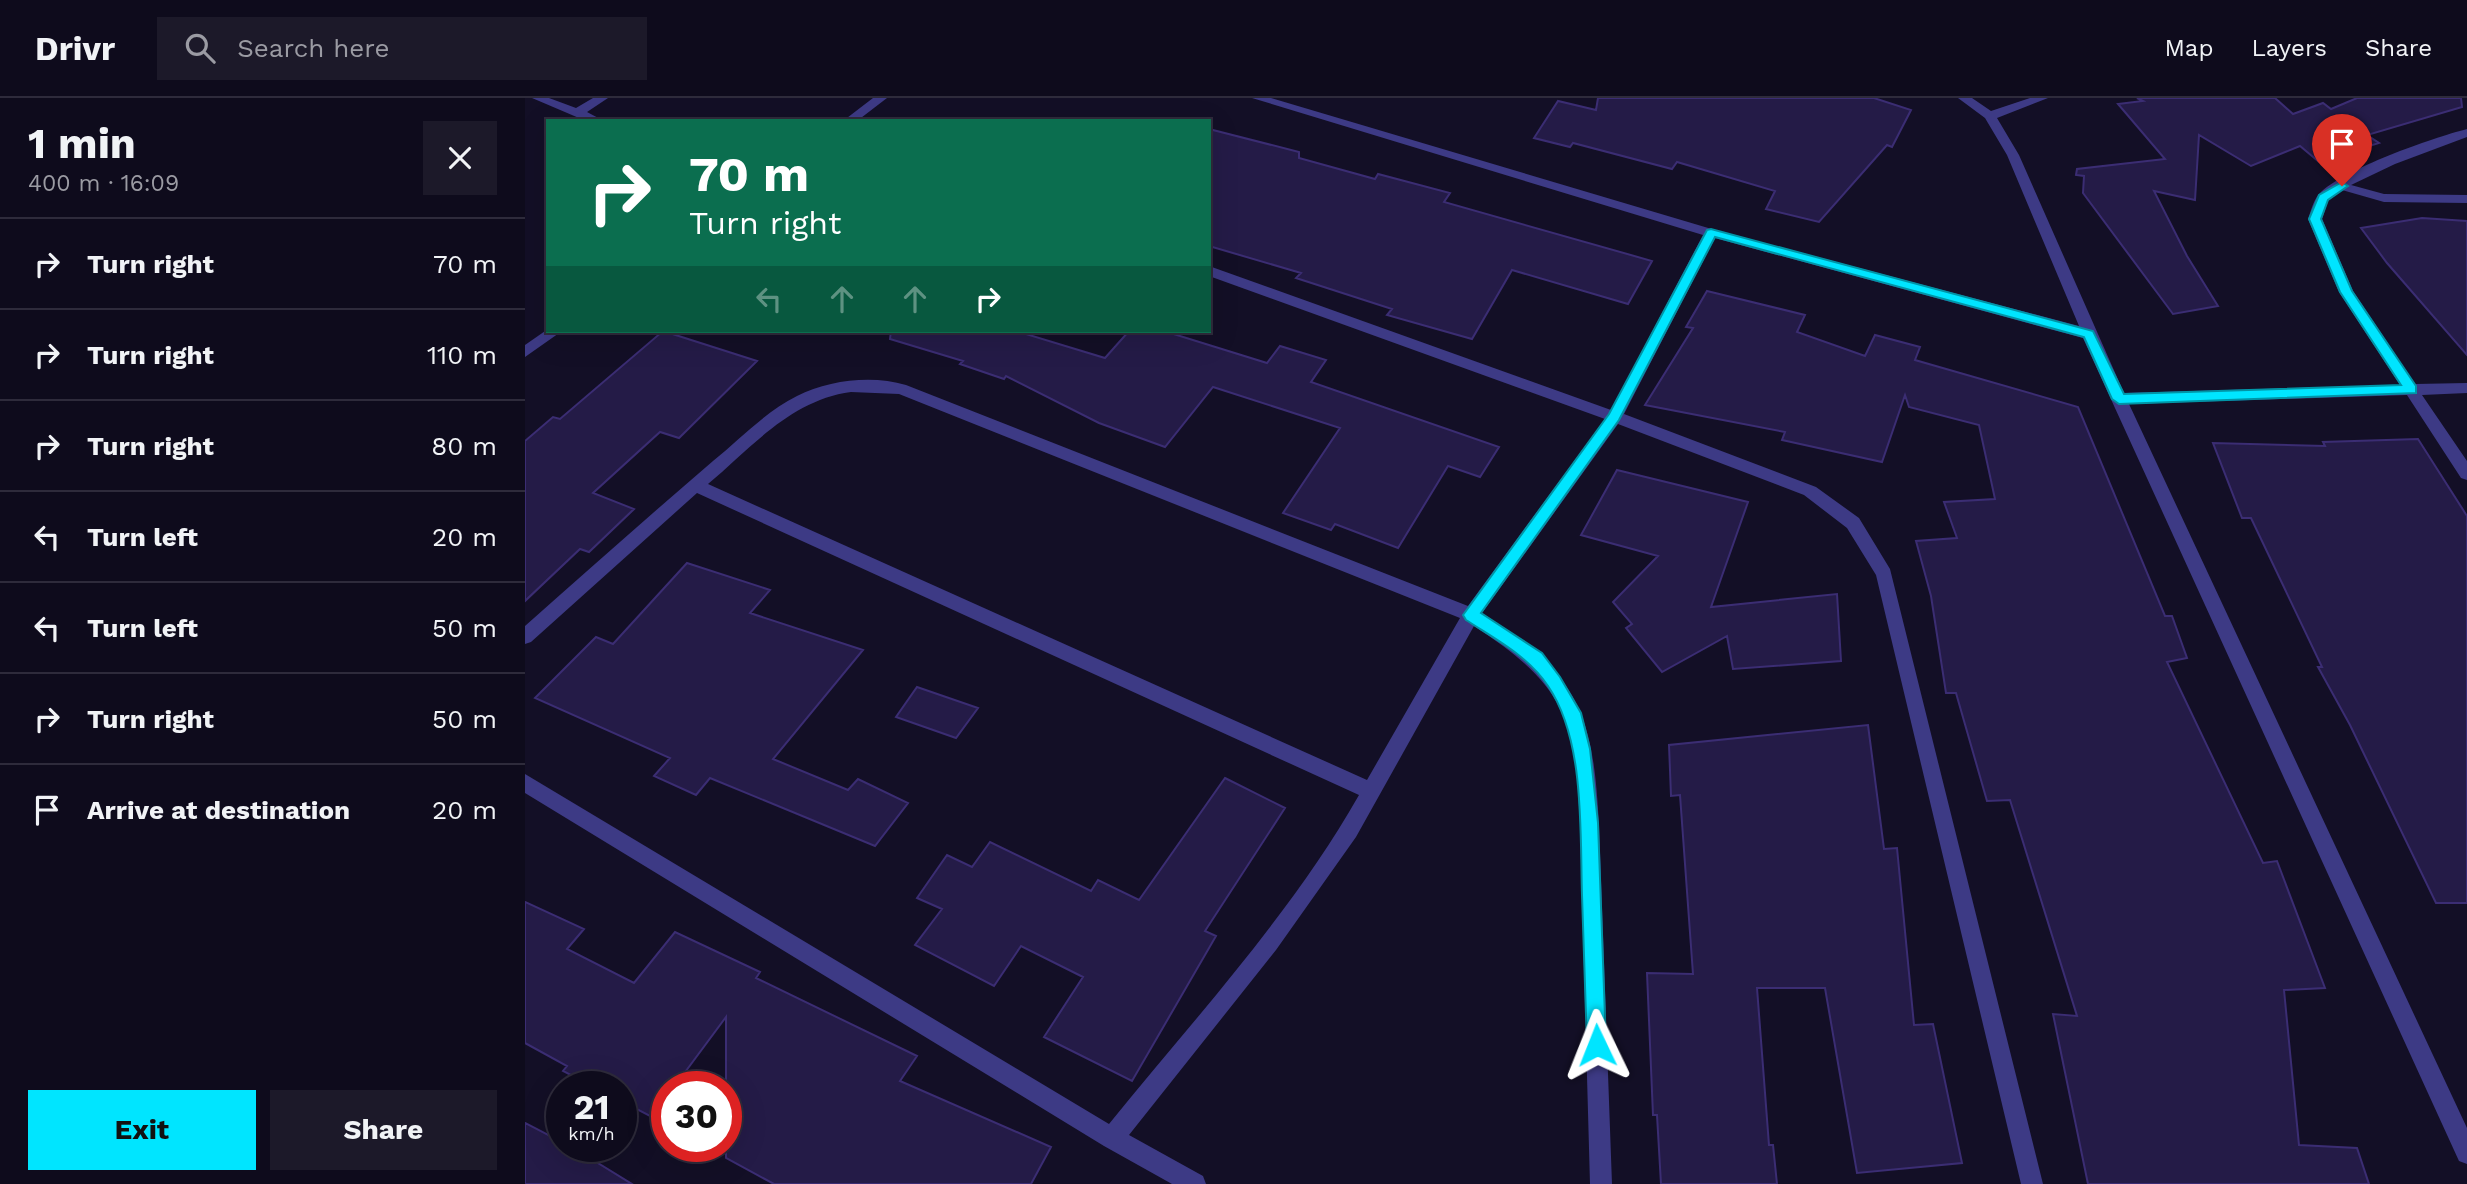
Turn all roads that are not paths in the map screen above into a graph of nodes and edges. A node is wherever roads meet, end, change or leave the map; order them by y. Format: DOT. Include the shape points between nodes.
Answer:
graph roads {
  1 [pos="538,98"];
  2 [pos="602,98"];
  3 [pos="881,98"];
  4 [pos="1258,98"];
  5 [pos="1964,98"];
  6 [pos="2042,98"];
  7 [pos="577,113"];
  8 [pos="1990,116"];
  9 [pos="593,119"];
  10 [pos="852,119"];
  11 [pos="2467,133"];
  12 [pos="2342,186"];
  13 [pos="2467,199"];
  14 [pos="1711,233"];
  15 [pos="1211,272"];
  16 [pos="552,333"];
  17 [pos="2089,334"];
  18 [pos="525,352"];
  19 [pos="2467,388"];
  20 [pos="2411,390"];
  21 [pos="2119,399"];
  22 [pos="1615,417"];
  23 [pos="2467,474"];
  24 [pos="695,485"];
  25 [pos="1471,615"];
  26 [pos="525,637"];
  27 [pos="525,783"];
  28 [pos="1371,791"];
  29 [pos="1112,1138"];
  30 [pos="2467,1153"];
  31 [pos="1195,1184"];
  32 [pos="1601,1184"];
  33 [pos="2032,1184"];
  1 -- 7 [label="street"];
  2 -- 7 [label="street"];
  3 -- 10 [label="street"];
  4 -- 14 [label="street"];
  5 -- 8 [label="street"];
  6 -- 8 [label="street"];
  7 -- 9 [label="street"];
  8 -- 17 [label="street" via="2013,155"];
  11 -- 12 [label="street"];
  12 -- 13 [label="street" via="2383,198"];
  12 -- 20 [label="street" via="2323,198 2315,219 2346,292"];
  14 -- 17 [label="street"];
  14 -- 22 [label="street"];
  15 -- 22 [label="street"];
  16 -- 18 [label="street"];
  17 -- 21 [label="street"];
  19 -- 20 [label="street"];
  20 -- 21 [label="street"];
  20 -- 23 [label="street"];
  21 -- 30 [label="street"];
  22 -- 25 [label="street"];
  22 -- 33 [label="street" via="1809,491 1853,523 1884,574"];
  24 -- 25 [label="street" via="802,400 836,388 871,385 901,390"];
  24 -- 26 [label="street"];
  24 -- 28 [label="street"];
  25 -- 28 [label="street"];
  25 -- 32 [label="street" via="1536,658 1572,713 1581,749 1589,823"];
  27 -- 29 [label="street"];
  28 -- 29 [label="street" via="1305,895"];
  29 -- 31 [label="street"];
}
